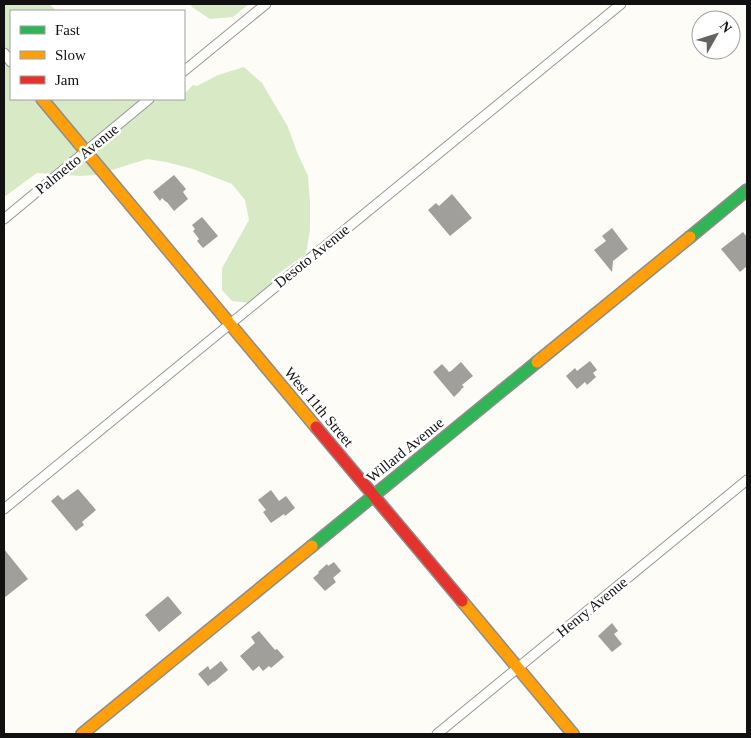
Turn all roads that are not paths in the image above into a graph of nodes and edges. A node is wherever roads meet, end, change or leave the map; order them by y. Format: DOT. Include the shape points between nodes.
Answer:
graph roads {
  1 [pos="266,4"];
  2 [pos="621,4"];
  3 [pos="185,70"];
  4 [pos="43,100"];
  5 [pos="149,100"];
  6 [pos="86,151"];
  7 [pos="747,190"];
  8 [pos="4,219"];
  9 [pos="230,323"];
  10 [pos="747,480"];
  11 [pos="373,496"];
  12 [pos="4,509"];
  13 [pos="518,668"];
  14 [pos="82,734"];
  15 [pos="437,734"];
  16 [pos="573,734"];
  1 -- 3 [label="street"];
  2 -- 9 [label="street, Desoto Avenue"];
  4 -- 6 [label="street, West 11th Street"];
  5 -- 6 [label="street, Palmetto Avenue"];
  6 -- 8 [label="street, Palmetto Avenue"];
  6 -- 9 [label="street, West 11th Street"];
  7 -- 11 [label="street, Willard Avenue"];
  9 -- 11 [label="street, West 11th Street"];
  9 -- 12 [label="street, Desoto Avenue"];
  10 -- 13 [label="street, Henry Avenue"];
  11 -- 13 [label="street, West 11th Street"];
  11 -- 14 [label="street, Willard Avenue"];
  13 -- 15 [label="street, Henry Avenue"];
  13 -- 16 [label="street, West 11th Street"];
}
